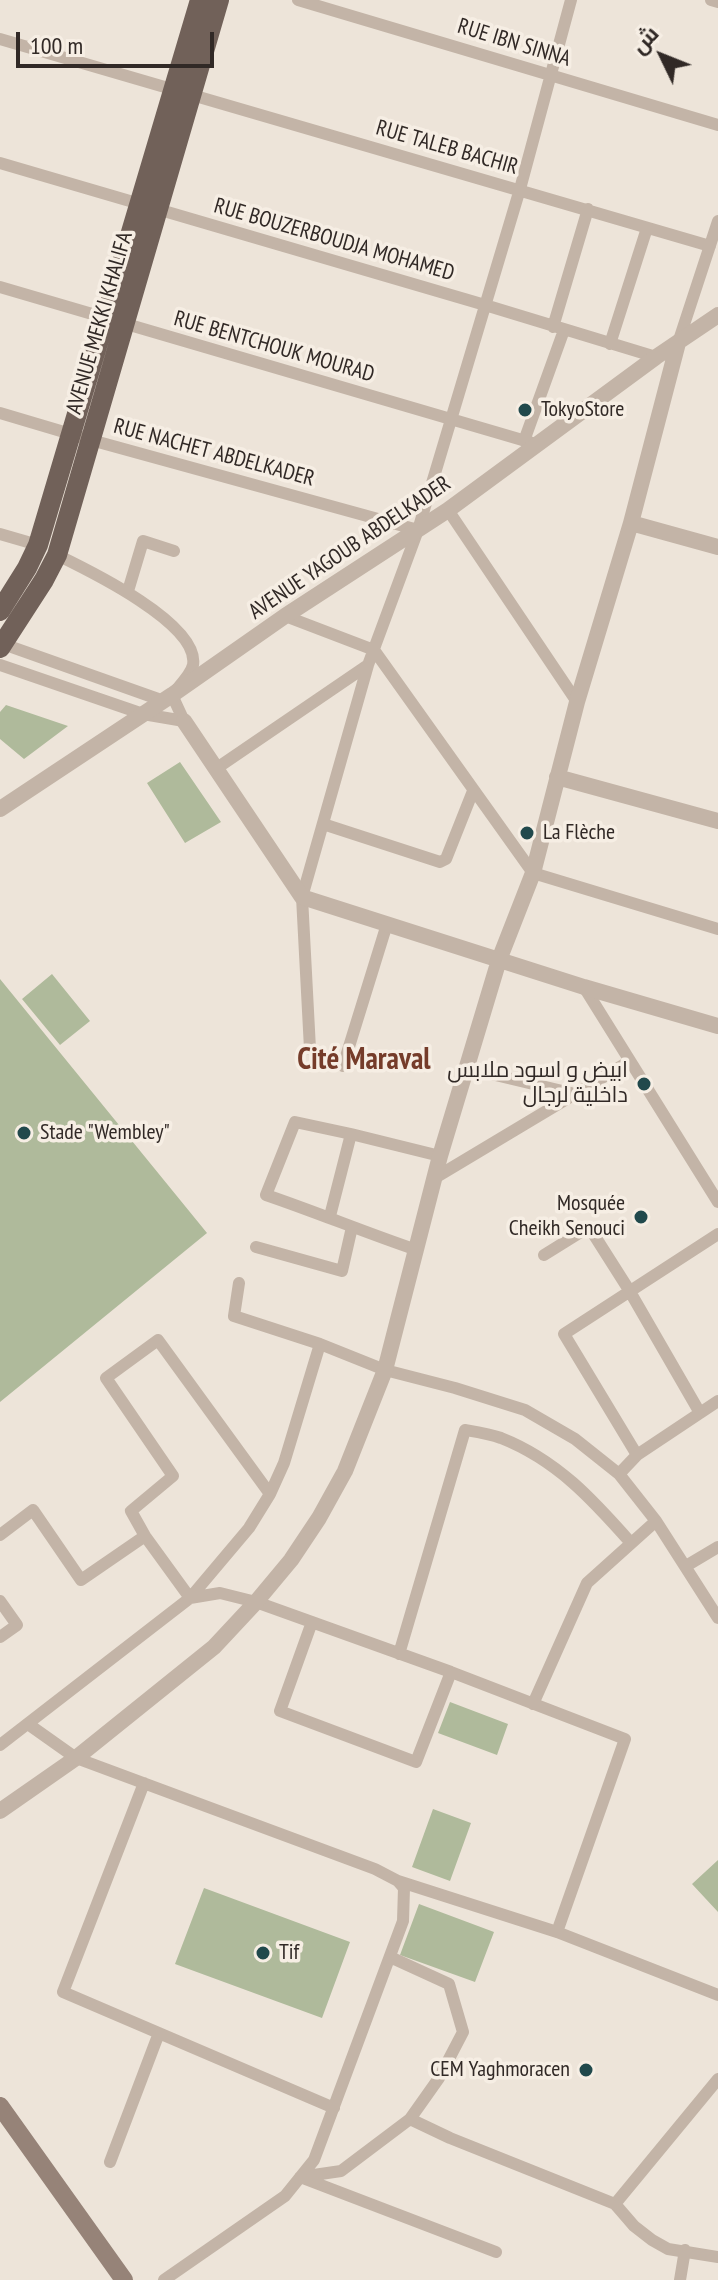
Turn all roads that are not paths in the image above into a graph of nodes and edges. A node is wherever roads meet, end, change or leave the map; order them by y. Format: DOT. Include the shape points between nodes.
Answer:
graph roads {
  1 [pos="200,0"];
  2 [pos="219,0"];
  3 [pos="298,0"];
  4 [pos="571,0"];
  5 [pos="711,0"];
  6 [pos="718,2"];
  7 [pos="0,39"];
  8 [pos="550,75"];
  9 [pos="182,93"];
  10 [pos="718,125"];
  11 [pos="0,163"];
  12 [pos="520,189"];
  13 [pos="149,207"];
  14 [pos="588,209"];
  15 [pos="718,221"];
  16 [pos="647,228"];
  17 [pos="710,246"];
  18 [pos="712,265"];
  19 [pos="0,287"];
  20 [pos="485,305"];
  21 [pos="718,315"];
  22 [pos="116,322"];
  23 [pos="559,328"];
  24 [pos="678,343"];
  25 [pos="610,344"];
  26 [pos="656,357"];
  27 [pos="0,413"];
  28 [pos="450,419"];
  29 [pos="82,437"];
  30 [pos="530,442"];
  31 [pos="448,510"];
  32 [pos="631,523"];
  33 [pos="418,530"];
  34 [pos="0,534"];
  35 [pos="38,545"];
  36 [pos="718,547"];
  37 [pos="174,551"];
  38 [pos="57,555"];
  39 [pos="128,591"];
  40 [pos="0,611"];
  41 [pos="285,616"];
  42 [pos="1,650"];
  43 [pos="374,650"];
  44 [pos="368,665"];
  45 [pos="167,698"];
  46 [pos="577,702"];
  47 [pos="143,714"];
  48 [pos="184,721"];
  49 [pos="217,768"];
  50 [pos="557,777"];
  51 [pos="473,791"];
  52 [pos="0,809"];
  53 [pos="718,821"];
  54 [pos="323,824"];
  55 [pos="533,873"];
  56 [pos="302,897"];
  57 [pos="387,924"];
  58 [pos="718,929"];
  59 [pos="499,960"];
  60 [pos="584,987"];
  61 [pos="718,1026"];
  62 [pos="630,1061"];
  63 [pos="466,1068"];
  64 [pos="575,1094"];
  65 [pos="351,1134"];
  66 [pos="440,1156"];
  67 [pos="433,1179"];
  68 [pos="717,1194"];
  69 [pos="330,1216"];
  70 [pos="352,1227"];
  71 [pos="718,1234"];
  72 [pos="256,1247"];
  73 [pos="414,1249"];
  74 [pos="544,1255"];
  75 [pos="239,1283"];
  76 [pos="629,1290"];
  77 [pos="320,1344"];
  78 [pos="385,1370"];
  79 [pos="718,1401"];
  80 [pos="700,1413"];
  81 [pos="637,1455"];
  82 [pos="619,1474"];
  83 [pos="270,1494"];
  84 [pos="656,1521"];
  85 [pos="0,1535"];
  86 [pos="145,1536"];
  87 [pos="631,1543"];
  88 [pos="718,1547"];
  89 [pos="686,1566"];
  90 [pos="190,1598"];
  91 [pos="0,1601"];
  92 [pos="256,1602"];
  93 [pos="718,1618"];
  94 [pos="312,1622"];
  95 [pos="0,1637"];
  96 [pos="399,1654"];
  97 [pos="451,1672"];
  98 [pos="533,1704"];
  99 [pos="28,1724"];
  100 [pos="0,1745"];
  101 [pos="76,1758"];
  102 [pos="144,1783"];
  103 [pos="0,1811"];
  104 [pos="398,1881"];
  105 [pos="557,1932"];
  106 [pos="390,1957"];
  107 [pos="718,1995"];
  108 [pos="159,2033"];
  109 [pos="718,2079"];
  110 [pos="0,2106"];
  111 [pos="334,2108"];
  112 [pos="410,2119"];
  113 [pos="110,2162"];
  114 [pos="300,2177"];
  115 [pos="615,2204"];
  116 [pos="685,2250"];
  117 [pos="496,2252"];
  118 [pos="718,2257"];
  119 [pos="124,2280"];
  120 [pos="164,2280"];
  121 [pos="680,2280"];
  1 -- 9 [label="main road, AVENUE MEKKI KHALIFA"];
  2 -- 9 [label="main road, AVENUE MEKKI KHALIFA"];
  3 -- 8 [label="street, RUE IBN SINNA"];
  4 -- 8 [label="street"];
  5 -- 6 [label="street"];
  7 -- 9 [label="street, RUE TALEB BACHIR"];
  8 -- 10 [label="street, RUE IBN SINNA"];
  8 -- 12 [label="street"];
  9 -- 12 [label="street, RUE TALEB BACHIR"];
  9 -- 13 [label="main road, AVENUE MEKKI KHALIFA"];
  11 -- 13 [label="street, RUE BOUZERBOUDJA MOHAMED"];
  12 -- 14 [label="street, RUE TALEB BACHIR"];
  12 -- 20 [label="street"];
  13 -- 20 [label="street, RUE BOUZERBOUDJA MOHAMED"];
  13 -- 22 [label="main road, AVENUE MEKKI KHALIFA"];
  14 -- 16 [label="street, RUE TALEB BACHIR"];
  14 -- 23 [label="street"];
  15 -- 17 [label="street"];
  16 -- 17 [label="street, RUE TALEB BACHIR"];
  16 -- 25 [label="street"];
  17 -- 18 [label="street"];
  18 -- 24 [label="street"];
  19 -- 22 [label="street, RUE BENTCHOUK MOURAD"];
  20 -- 23 [label="street, RUE BOUZERBOUDJA MOHAMED"];
  20 -- 28 [label="street"];
  21 -- 24 [label="street, AVENUE YAGOUB ABDELKADER"];
  22 -- 28 [label="street, RUE BENTCHOUK MOURAD"];
  22 -- 29 [label="main road, AVENUE MEKKI KHALIFA"];
  23 -- 25 [label="street, RUE BOUZERBOUDJA MOHAMED"];
  23 -- 30 [label="street"];
  24 -- 26 [label="street, AVENUE YAGOUB ABDELKADER"];
  24 -- 32 [label="street"];
  25 -- 26 [label="street, RUE BOUZERBOUDJA MOHAMED"];
  26 -- 30 [label="street, AVENUE YAGOUB ABDELKADER"];
  27 -- 29 [label="street, RUE NACHET ABDELKADER"];
  28 -- 30 [label="street, RUE BENTCHOUK MOURAD"];
  28 -- 33 [label="street"];
  29 -- 33 [label="street, RUE NACHET ABDELKADER"];
  29 -- 35 [label="main road, AVENUE MEKKI KHALIFA"];
  29 -- 38 [label="main road, AVENUE MEKKI KHALIFA"];
  30 -- 31 [label="street, AVENUE YAGOUB ABDELKADER"];
  31 -- 33 [label="street, AVENUE YAGOUB ABDELKADER"];
  31 -- 46 [label="street"];
  32 -- 36 [label="street"];
  32 -- 46 [label="street"];
  33 -- 41 [label="street, AVENUE YAGOUB ABDELKADER"];
  33 -- 43 [label="street"];
  34 -- 35 [label="street"];
  35 -- 40 [label="main road, AVENUE MEKKI KHALIFA"];
  37 -- 39 [label="street" via="143,541"];
  38 -- 39 [label="street"];
  38 -- 42 [label="main road, AVENUE MEKKI KHALIFA"];
  39 -- 45 [label="street" via="178,633 193,655 193,668"];
  41 -- 43 [label="street"];
  41 -- 45 [label="street, AVENUE YAGOUB ABDELKADER"];
  42 -- 45 [label="street"];
  42 -- 47 [label="street"];
  43 -- 44 [label="street"];
  43 -- 51 [label="street"];
  44 -- 49 [label="street"];
  44 -- 54 [label="street"];
  45 -- 47 [label="street, AVENUE YAGOUB ABDELKADER"];
  45 -- 48 [label="street"];
  46 -- 50 [label="street"];
  47 -- 48 [label="street"];
  47 -- 52 [label="street, AVENUE YAGOUB ABDELKADER"];
  48 -- 49 [label="street"];
  49 -- 56 [label="street"];
  50 -- 53 [label="street"];
  50 -- 55 [label="street"];
  51 -- 54 [label="street" via="446,859 440,862"];
  51 -- 55 [label="street"];
  54 -- 56 [label="street"];
  55 -- 58 [label="street"];
  55 -- 59 [label="street"];
  56 -- 57 [label="street"];
  56 -- 57 [label="street" via="310,1049 343,1066"];
  57 -- 59 [label="street"];
  59 -- 60 [label="street"];
  59 -- 63 [label="street"];
  60 -- 61 [label="street"];
  60 -- 62 [label="street"];
  62 -- 64 [label="street"];
  62 -- 68 [label="street"];
  63 -- 64 [label="street"];
  63 -- 66 [label="street"];
  64 -- 67 [label="street"];
  65 -- 66 [label="street"];
  65 -- 69 [label="street"];
  65 -- 69 [label="street" via="295,1122 266,1195"];
  66 -- 67 [label="street"];
  67 -- 73 [label="street"];
  69 -- 70 [label="street"];
  70 -- 72 [label="street" via="342,1271"];
  70 -- 73 [label="street"];
  71 -- 76 [label="street"];
  73 -- 78 [label="street"];
  74 -- 76 [label="street" via="589,1227"];
  75 -- 77 [label="street" via="234,1316"];
  76 -- 80 [label="street"];
  76 -- 81 [label="street" via="564,1334"];
  77 -- 78 [label="street"];
  77 -- 83 [label="street"];
  78 -- 82 [label="street" via="525,1410 575,1439"];
  78 -- 92 [label="street" via="345,1471 319,1518"];
  79 -- 80 [label="street"];
  80 -- 81 [label="street"];
  81 -- 82 [label="street"];
  82 -- 84 [label="street"];
  83 -- 86 [label="street" via="158,1340 106,1378 173,1476 131,1511"];
  83 -- 90 [label="street" via="249,1528"];
  84 -- 87 [label="street"];
  84 -- 89 [label="street"];
  85 -- 86 [label="street" via="33,1510 81,1580"];
  86 -- 90 [label="street"];
  87 -- 96 [label="street" via="562,1472 499,1438 465,1430"];
  87 -- 98 [label="street" via="587,1583"];
  88 -- 89 [label="street"];
  89 -- 93 [label="street"];
  90 -- 92 [label="street" via="220,1593"];
  90 -- 99 [label="street"];
  91 -- 95 [label="street" via="17,1625"];
  92 -- 94 [label="street"];
  92 -- 101 [label="street" via="214,1647"];
  94 -- 96 [label="street"];
  94 -- 97 [label="street" via="280,1711 416,1762"];
  96 -- 97 [label="street"];
  97 -- 98 [label="street"];
  98 -- 105 [label="street" via="625,1739"];
  99 -- 100 [label="street"];
  99 -- 101 [label="street"];
  101 -- 102 [label="street"];
  101 -- 103 [label="street"];
  102 -- 104 [label="street"];
  102 -- 108 [label="street" via="63,1992"];
  104 -- 105 [label="street"];
  104 -- 106 [label="street" via="404,1888 403,1921"];
  105 -- 107 [label="street"];
  106 -- 111 [label="street"];
  106 -- 112 [label="street" via="449,1984 463,2032"];
  108 -- 111 [label="street"];
  108 -- 113 [label="street"];
  109 -- 115 [label="street"];
  110 -- 119 [label="main road"];
  111 -- 114 [label="street" via="314,2160"];
  112 -- 114 [label="street" via="341,2171"];
  112 -- 115 [label="street"];
  114 -- 117 [label="street"];
  114 -- 120 [label="street" via="285,2196"];
  115 -- 116 [label="street" via="652,2240"];
  116 -- 118 [label="street"];
  116 -- 121 [label="street"];
}
